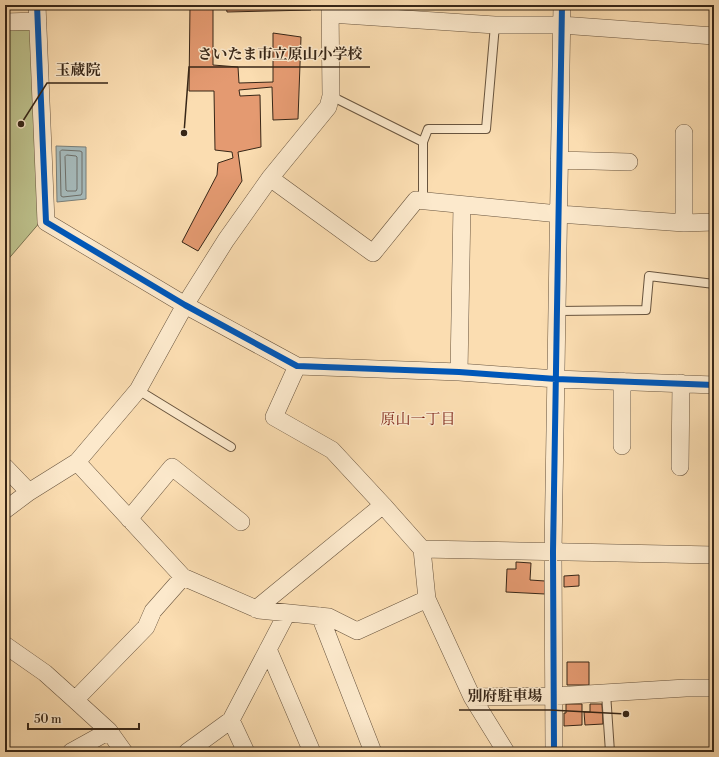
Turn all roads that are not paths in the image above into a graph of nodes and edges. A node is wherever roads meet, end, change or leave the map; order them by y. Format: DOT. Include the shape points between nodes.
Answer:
graph roads {
  1 [pos="562,5"];
  2 [pos="330,9"];
  3 [pos="38,13"];
  4 [pos="5,22"];
  5 [pos="495,25"];
  6 [pos="562,25"];
  7 [pos="714,36"];
  8 [pos="331,96"];
  9 [pos="684,133"];
  10 [pos="424,142"];
  11 [pos="559,160"];
  12 [pos="629,162"];
  13 [pos="270,178"];
  14 [pos="423,201"];
  15 [pos="462,205"];
  16 [pos="559,214"];
  17 [pos="714,222"];
  18 [pos="684,223"];
  19 [pos="714,284"];
  20 [pos="185,305"];
  21 [pos="558,311"];
  22 [pos="297,366"];
  23 [pos="459,372"];
  24 [pos="556,379"];
  25 [pos="622,381"];
  26 [pos="681,383"];
  27 [pos="714,385"];
  28 [pos="138,390"];
  29 [pos="622,446"];
  30 [pos="231,447"];
  31 [pos="77,462"];
  32 [pos="5,467"];
  33 [pos="680,467"];
  34 [pos="29,492"];
  35 [pos="383,504"];
  36 [pos="5,510"];
  37 [pos="129,519"];
  38 [pos="241,522"];
  39 [pos="422,549"];
  40 [pos="553,552"];
  41 [pos="714,555"];
  42 [pos="183,577"];
  43 [pos="427,599"];
  44 [pos="256,609"];
  45 [pos="287,613"];
  46 [pos="320,616"];
  47 [pos="5,645"];
  48 [pos="268,649"];
  49 [pos="714,688"];
  50 [pos="606,693"];
  51 [pos="554,696"];
  52 [pos="472,697"];
  53 [pos="75,700"];
  54 [pos="231,720"];
  55 [pos="109,731"];
  56 [pos="71,752"];
  57 [pos="124,752"];
  58 [pos="187,752"];
  59 [pos="246,752"];
  60 [pos="312,752"];
  61 [pos="373,752"];
  62 [pos="506,752"];
  63 [pos="554,752"];
  64 [pos="610,752"];
  1 -- 6 [label="street"];
  2 -- 5 [label="street"];
  2 -- 8 [label="street"];
  3 -- 4 [label="street"];
  3 -- 20 [label="street" via="46,222"];
  5 -- 6 [label="street"];
  5 -- 10 [label="lane" via="486,129 428,129"];
  6 -- 7 [label="street"];
  6 -- 11 [label="street"];
  8 -- 10 [label="lane"];
  8 -- 13 [label="street" via="328,107"];
  9 -- 18 [label="street"];
  10 -- 14 [label="lane"];
  11 -- 12 [label="street"];
  11 -- 16 [label="street"];
  13 -- 14 [label="street" via="373,253 416,200"];
  13 -- 20 [label="street" via="226,240"];
  14 -- 15 [label="street"];
  15 -- 16 [label="street"];
  15 -- 23 [label="street"];
  16 -- 18 [label="street"];
  16 -- 21 [label="street"];
  17 -- 18 [label="street"];
  19 -- 21 [label="lane" via="649,276 646,310"];
  20 -- 22 [label="street"];
  20 -- 28 [label="street"];
  21 -- 24 [label="street"];
  22 -- 23 [label="street"];
  22 -- 35 [label="street" via="274,417 332,450"];
  23 -- 24 [label="street"];
  24 -- 25 [label="street"];
  24 -- 40 [label="street"];
  25 -- 26 [label="street"];
  25 -- 29 [label="street"];
  26 -- 27 [label="street"];
  26 -- 33 [label="street"];
  28 -- 30 [label="lane"];
  28 -- 31 [label="street"];
  31 -- 34 [label="street"];
  31 -- 37 [label="street"];
  32 -- 34 [label="street"];
  34 -- 36 [label="street"];
  35 -- 39 [label="street"];
  35 -- 44 [label="street"];
  37 -- 38 [label="street" via="172,467"];
  37 -- 42 [label="street"];
  39 -- 40 [label="street"];
  39 -- 43 [label="street"];
  40 -- 41 [label="street"];
  40 -- 51 [label="street"];
  42 -- 44 [label="street"];
  42 -- 53 [label="street" via="153,611 146,627"];
  43 -- 46 [label="street" via="357,631 328,617"];
  43 -- 52 [label="street"];
  44 -- 45 [label="street"];
  45 -- 46 [label="street"];
  45 -- 48 [label="street"];
  46 -- 61 [label="street"];
  47 -- 53 [label="street" via="45,673"];
  48 -- 54 [label="street"];
  48 -- 60 [label="street"];
  49 -- 50 [label="street"];
  50 -- 51 [label="street"];
  50 -- 64 [label="lane"];
  51 -- 52 [label="street"];
  51 -- 63 [label="street"];
  52 -- 62 [label="street"];
  53 -- 55 [label="street"];
  54 -- 58 [label="street"];
  54 -- 59 [label="street"];
  55 -- 56 [label="street"];
  55 -- 57 [label="street"];
}
